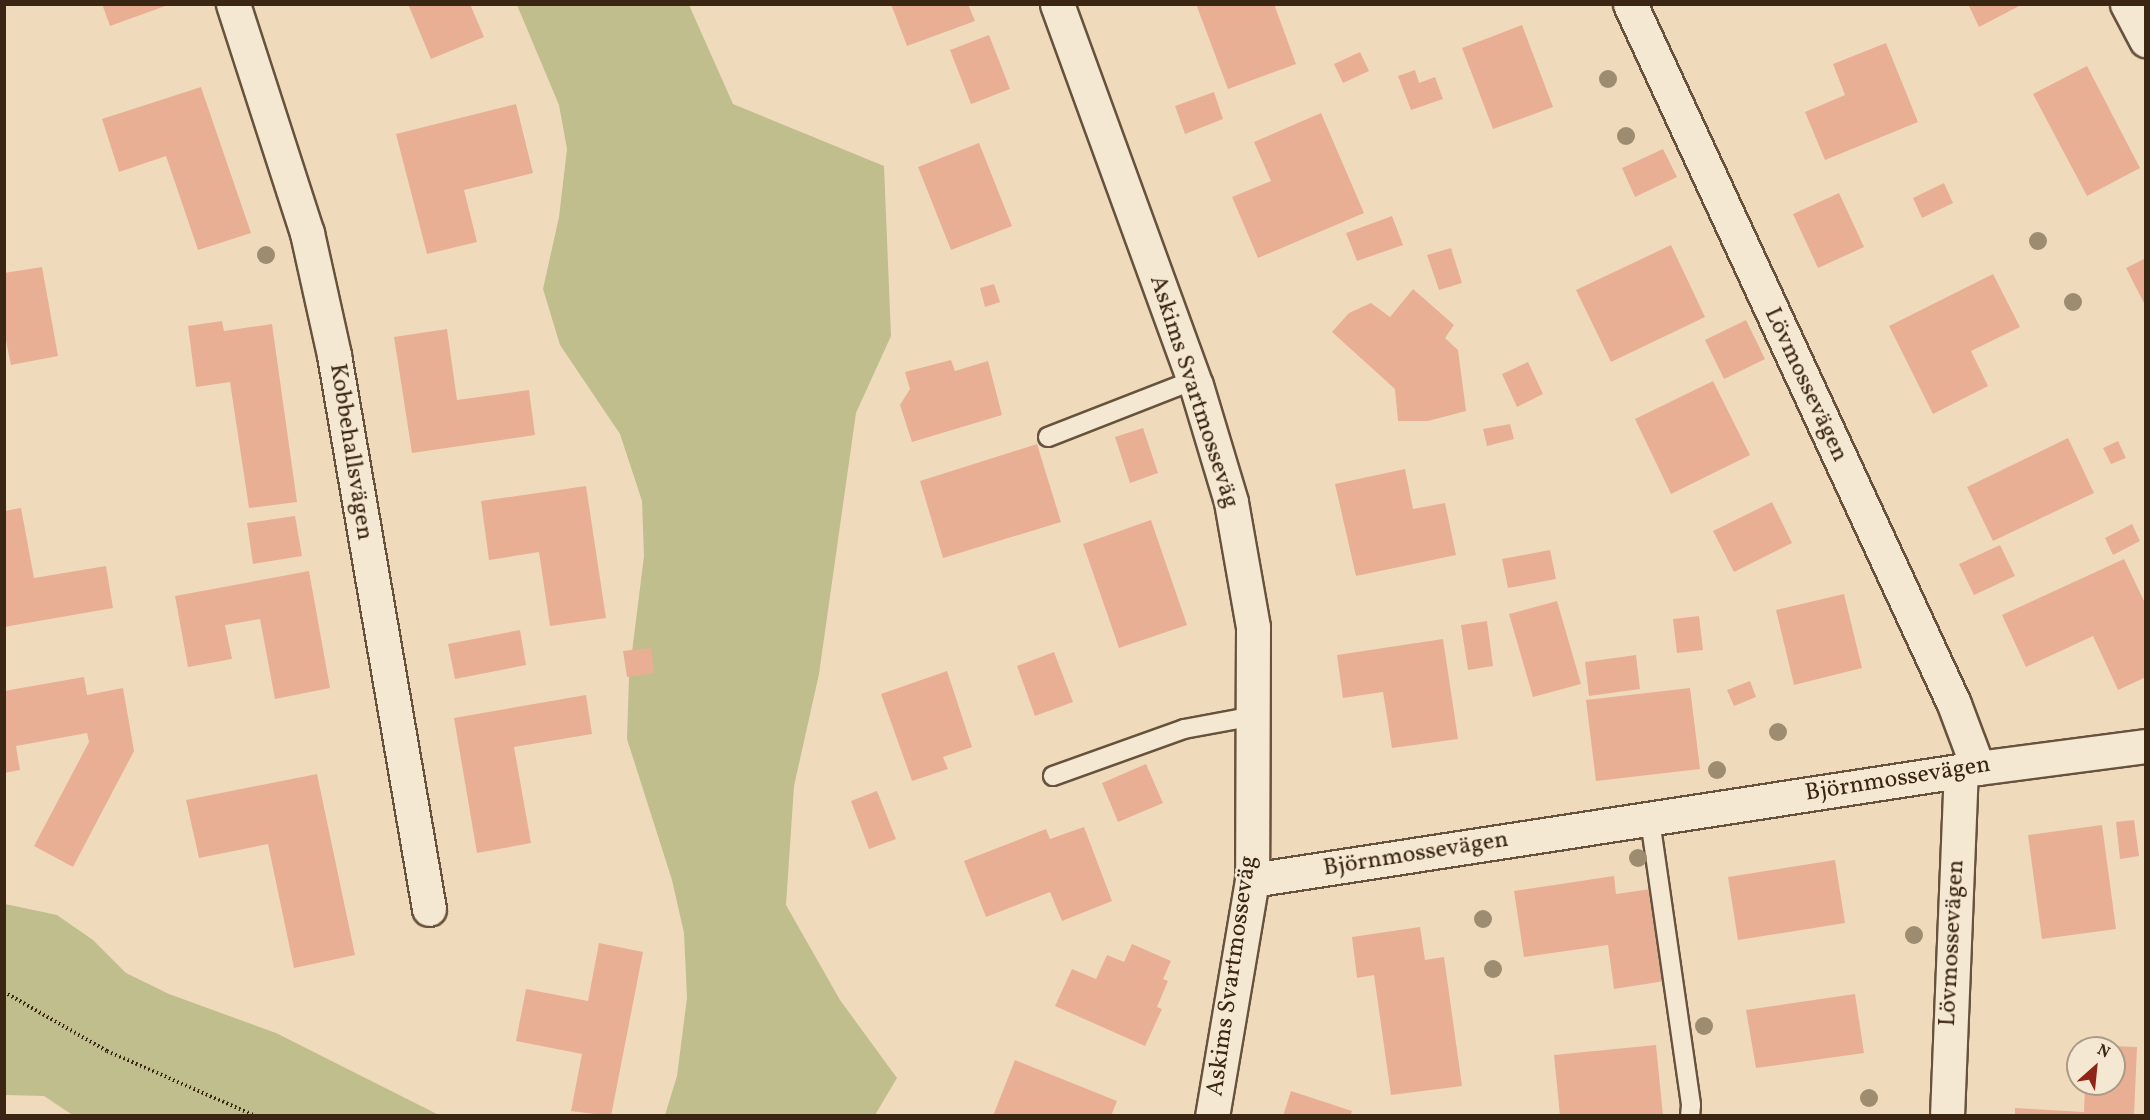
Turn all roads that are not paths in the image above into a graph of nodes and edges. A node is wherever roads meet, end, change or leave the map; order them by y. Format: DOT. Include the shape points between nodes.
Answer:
graph roads {
  1 [pos="233,4"];
  2 [pos="1056,4"];
  3 [pos="1630,4"];
  4 [pos="2127,4"];
  5 [pos="2145,40"];
  6 [pos="1194,380"];
  7 [pos="1048,437"];
  8 [pos="1254,716"];
  9 [pos="2145,746"];
  10 [pos="1970,769"];
  11 [pos="1053,776"];
  12 [pos="1650,820"];
  13 [pos="1252,880"];
  14 [pos="429,909"];
  15 [pos="1212,1116"];
  16 [pos="1690,1116"];
  17 [pos="1947,1116"];
  1 -- 14 [label="street, Kobbehallsvägen" via="307,233 334,354"];
  2 -- 6 [label="street, Askims Svartmosseväg"];
  3 -- 10 [label="street, Lövmossevägen" via="1954,704"];
  4 -- 5 [label="street"];
  6 -- 7 [label="lane"];
  6 -- 8 [label="street, Askims Svartmosseväg" via="1231,502 1244,568 1253,627"];
  8 -- 11 [label="lane" via="1184,729"];
  8 -- 13 [label="street, Askims Svartmosseväg"];
  9 -- 10 [label="street, Björnmossevägen"];
  10 -- 12 [label="street, Björnmossevägen"];
  10 -- 17 [label="street, Lövmossevägen"];
  12 -- 13 [label="street, Björnmossevägen"];
  12 -- 16 [label="lane" via="1692,1105"];
  13 -- 15 [label="street, Askims Svartmosseväg"];
}
